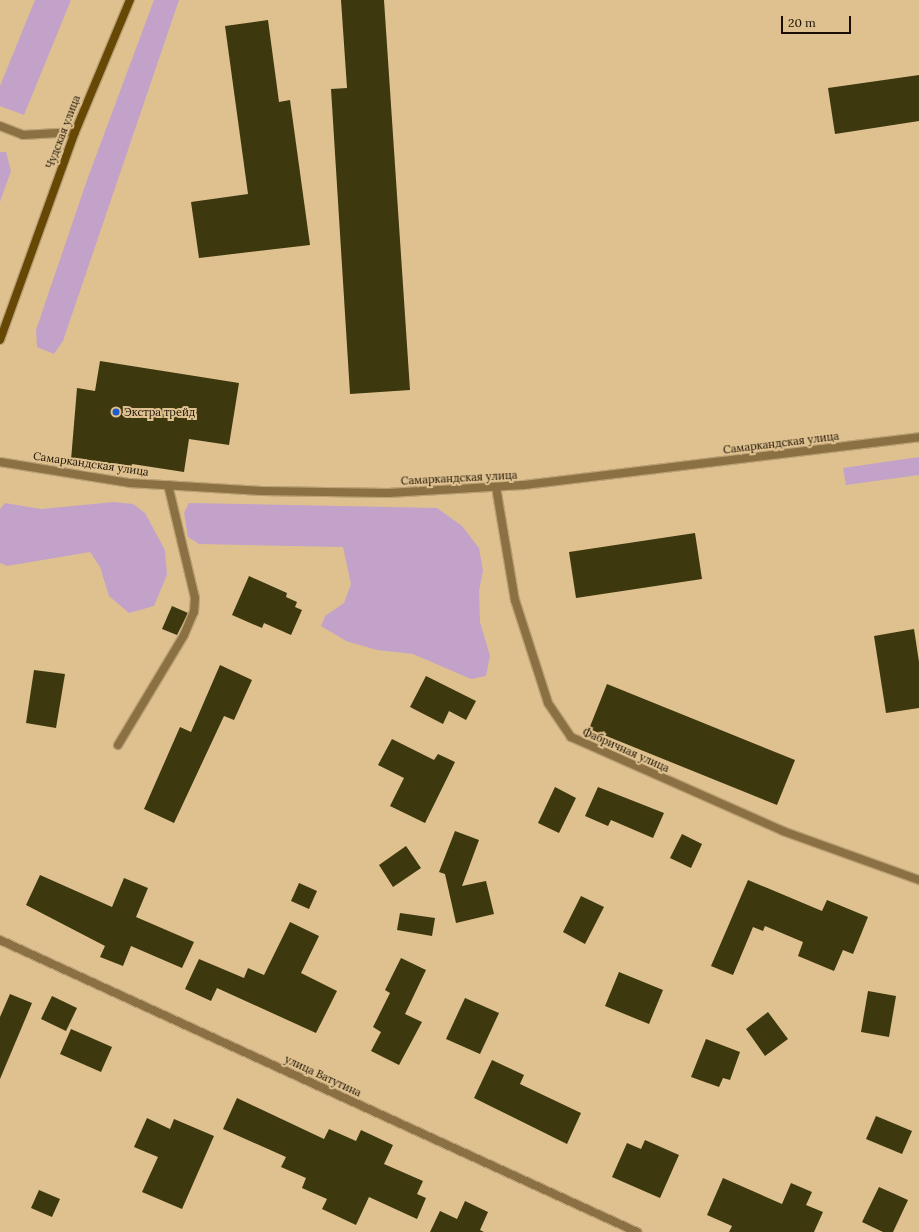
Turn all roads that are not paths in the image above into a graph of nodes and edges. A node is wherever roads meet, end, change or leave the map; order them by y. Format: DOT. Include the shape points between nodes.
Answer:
graph roads {
  1 [pos="130,0"];
  2 [pos="0,126"];
  3 [pos="75,132"];
  4 [pos="0,340"];
  5 [pos="919,437"];
  6 [pos="0,463"];
  7 [pos="168,485"];
  8 [pos="496,486"];
  9 [pos="118,745"];
  10 [pos="919,880"];
  11 [pos="0,940"];
  12 [pos="637,1232"];
  1 -- 3 [label="main road, Чудская улица"];
  2 -- 3 [label="street" via="24,135"];
  3 -- 4 [label="main road, Чудская улица"];
  5 -- 8 [label="street, Самаркандская улица"];
  6 -- 7 [label="street, Самаркандская улица" via="130,483"];
  7 -- 8 [label="street, Самаркандская улица" via="262,491 388,493"];
  7 -- 9 [label="street" via="196,598 194,612 184,635"];
  8 -- 10 [label="street, Фабричная улица" via="515,600 548,703 571,738 783,831"];
  11 -- 12 [label="street, улица Ватутина"];
}
